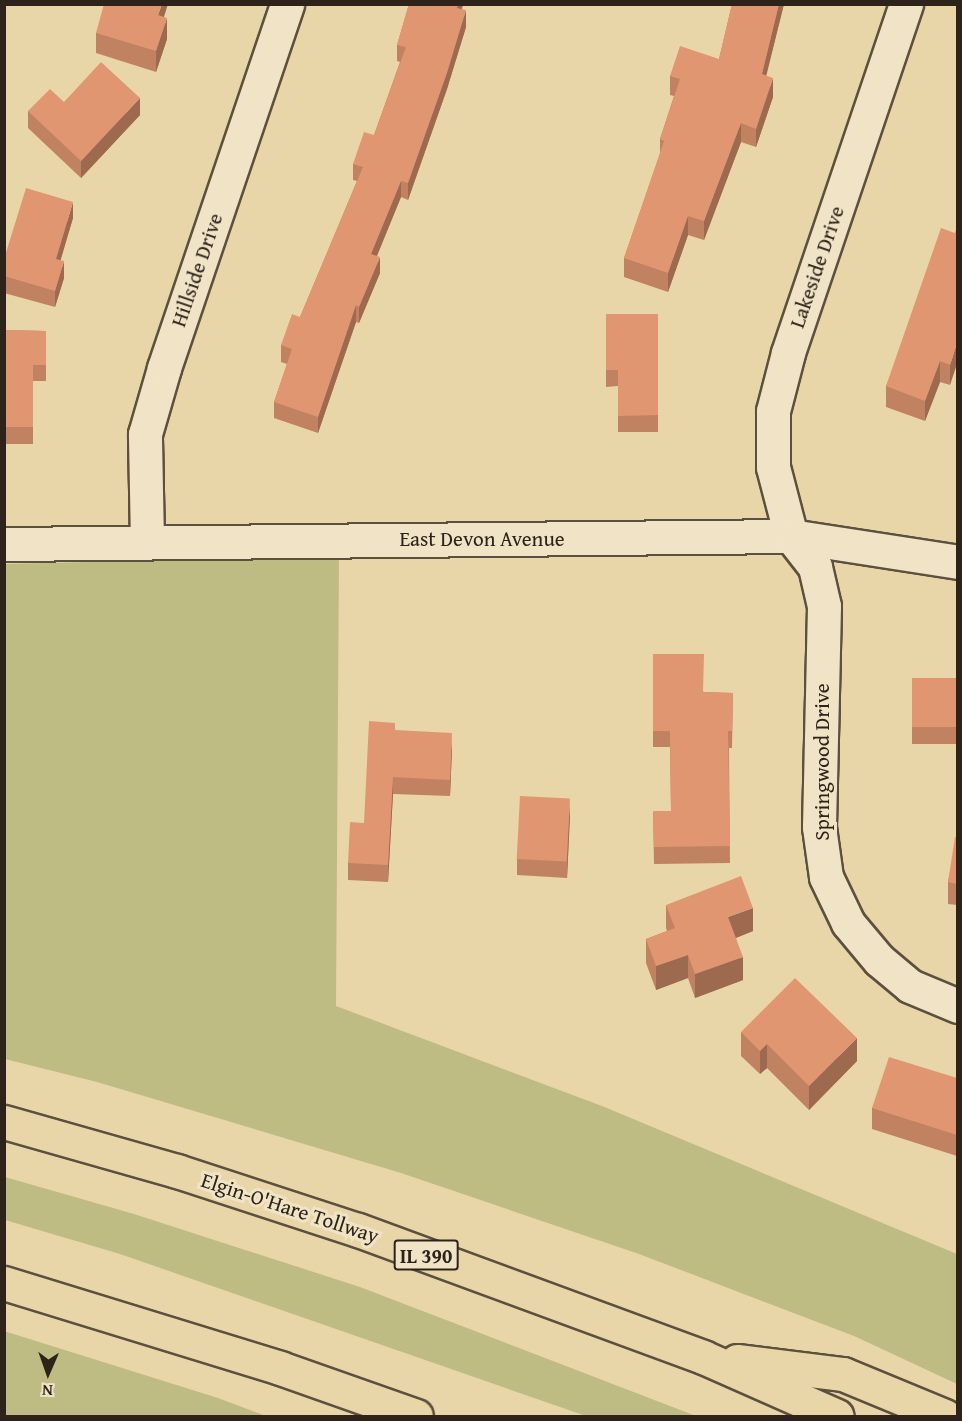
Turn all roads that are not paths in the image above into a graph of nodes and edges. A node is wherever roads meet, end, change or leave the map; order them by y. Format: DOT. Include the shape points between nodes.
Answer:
graph roads {
  1 [pos="287,4"];
  2 [pos="906,4"];
  3 [pos="790,536"];
  4 [pos="147,542"];
  5 [pos="4,544"];
  6 [pos="957,562"];
  7 [pos="957,1006"];
  8 [pos="4,1122"];
  9 [pos="4,1283"];
  10 [pos="703,1357"];
  11 [pos="416,1416"];
  12 [pos="837,1416"];
  13 [pos="945,1416"];
  1 -- 4 [label="street, Hillside Drive" via="164,368 146,434"];
  2 -- 3 [label="street, Lakeside Drive" via="788,353 773,411 773,467"];
  3 -- 4 [label="street, East Devon Avenue"];
  3 -- 6 [label="street, East Devon Avenue"];
  3 -- 7 [label="street, Springwood Drive" via="815,567 824,606 819,827 826,877 848,923 879,960 910,986"];
  4 -- 5 [label="street, East Devon Avenue"];
  8 -- 10 [label="highway, Elgin-O'Hare Tollway / IL 390" via="177,1171 358,1230"];
  9 -- 11 [label="highway" via="280,1368"];
  10 -- 12 [label="highway, Elgin-O'Hare Tollway / IL 390"];
  10 -- 13 [label="highway" via="843,1374"];
}
